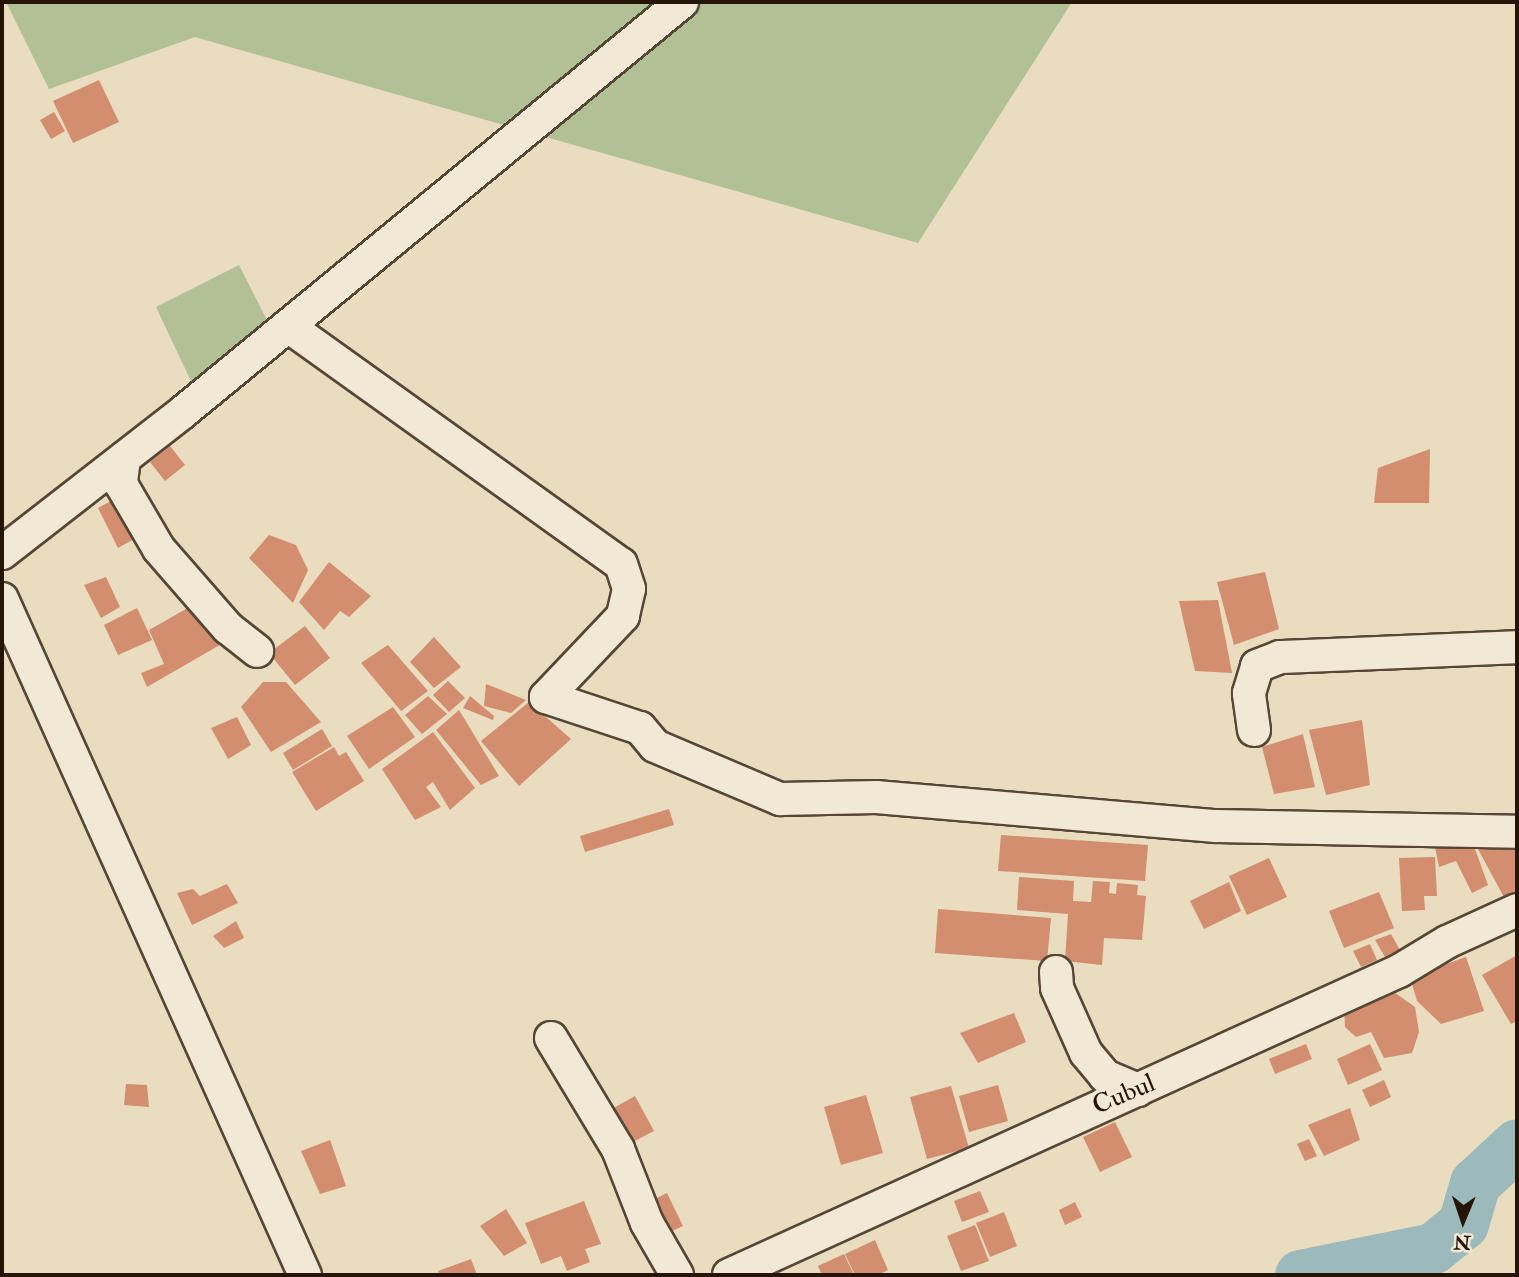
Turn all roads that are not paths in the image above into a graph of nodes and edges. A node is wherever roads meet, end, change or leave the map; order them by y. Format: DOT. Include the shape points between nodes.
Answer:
graph roads {
  1 [pos="682,2"];
  2 [pos="288,326"];
  3 [pos="124,458"];
  4 [pos="2,553"];
  5 [pos="2,599"];
  6 [pos="1517,647"];
  7 [pos="257,651"];
  8 [pos="1254,730"];
  9 [pos="1517,832"];
  10 [pos="1517,911"];
  11 [pos="1056,972"];
  12 [pos="551,1038"];
  13 [pos="1138,1090"];
  14 [pos="305,1275"];
  15 [pos="677,1275"];
  16 [pos="729,1275"];
  1 -- 2 [label="street"];
  2 -- 3 [label="street"];
  2 -- 9 [label="street" via="621,564 629,589 622,616 546,697 640,729 655,746 780,799 876,797 1216,826"];
  3 -- 4 [label="street"];
  3 -- 7 [label="street" via="121,484 159,549 228,628"];
  5 -- 14 [label="street"];
  6 -- 8 [label="street" via="1280,657 1257,666 1249,693"];
  10 -- 13 [label="street, Cubul" via="1447,942 1399,971"];
  11 -- 13 [label="street" via="1057,988 1086,1053 1105,1076"];
  12 -- 15 [label="street" via="618,1149 647,1223"];
  13 -- 16 [label="street, Cubul"];
}
